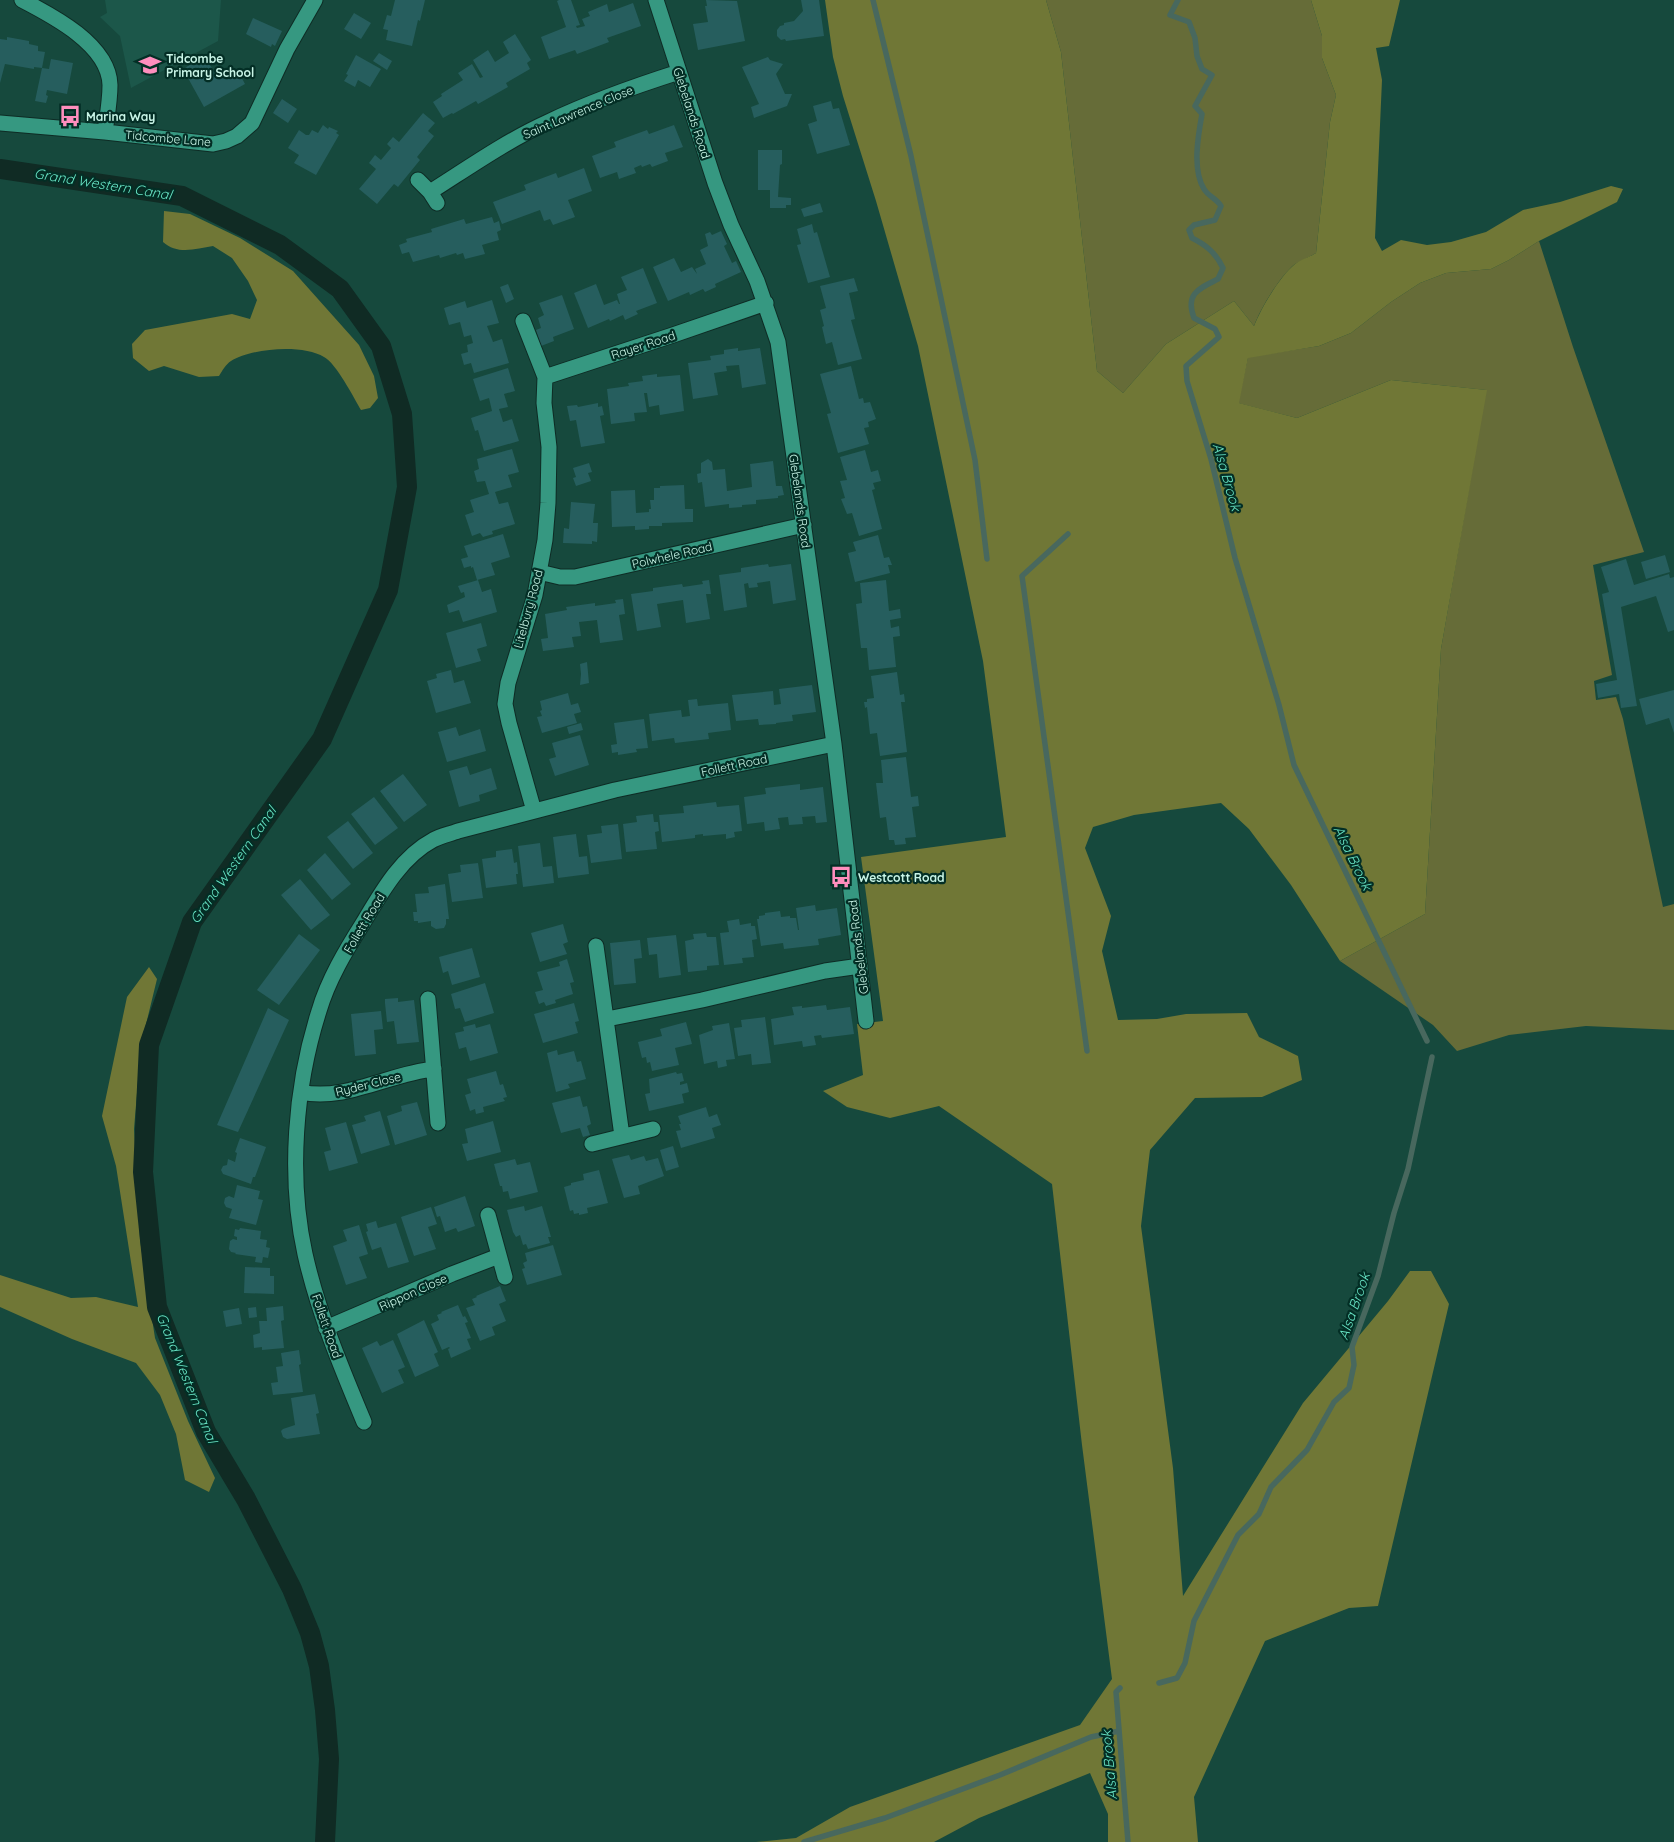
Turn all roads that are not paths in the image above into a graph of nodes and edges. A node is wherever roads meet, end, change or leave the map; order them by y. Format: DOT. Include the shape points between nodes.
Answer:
graph roads {
  1 [pos="22,0"];
  2 [pos="315,0"];
  3 [pos="656,0"];
  4 [pos="679,72"];
  5 [pos="0,124"];
  6 [pos="106,132"];
  7 [pos="418,180"];
  8 [pos="766,303"];
  9 [pos="523,321"];
  10 [pos="545,377"];
  11 [pos="804,525"];
  12 [pos="539,572"];
  13 [pos="834,744"];
  14 [pos="534,811"];
  15 [pos="596,946"];
  16 [pos="860,966"];
  17 [pos="428,999"];
  18 [pos="607,1019"];
  19 [pos="866,1021"];
  20 [pos="434,1070"];
  21 [pos="301,1092"];
  22 [pos="438,1123"];
  23 [pos="653,1129"];
  24 [pos="622,1136"];
  25 [pos="592,1144"];
  26 [pos="488,1215"];
  27 [pos="499,1256"];
  28 [pos="505,1277"];
  29 [pos="326,1328"];
  30 [pos="364,1422"];
  1 -- 6 [label="street" via="52,15 102,59 110,85"];
  2 -- 6 [label="street, Tidcombe Lane" via="287,49 252,123 237,136 213,144"];
  3 -- 4 [label="street, Glebelands Road"];
  4 -- 7 [label="street, Saint Lawrence Close" via="547,122 514,140 433,197"];
  4 -- 8 [label="street, Glebelands Road" via="718,192"];
  5 -- 6 [label="street, Tidcombe Lane"];
  8 -- 10 [label="street, Rayer Road"];
  8 -- 11 [label="street, Glebelands Road" via="778,342"];
  9 -- 10 [label="street"];
  10 -- 12 [label="street, Litelbury Road" via="548,503"];
  11 -- 12 [label="street, Polwhele Road" via="575,577"];
  11 -- 13 [label="street, Glebelands Road"];
  12 -- 14 [label="street, Litelbury Road" via="505,704"];
  13 -- 14 [label="street, Follett Road" via="616,790"];
  13 -- 16 [label="street, Glebelands Road"];
  14 -- 21 [label="street, Follett Road" via="433,840 399,868 351,941 332,980 319,1010"];
  15 -- 18 [label="street"];
  16 -- 18 [label="street"];
  16 -- 19 [label="street, Glebelands Road"];
  17 -- 20 [label="street"];
  18 -- 24 [label="street"];
  20 -- 21 [label="street, Ryder Close" via="418,1071 343,1092 322,1095"];
  20 -- 22 [label="street"];
  21 -- 29 [label="street, Follett Road" via="296,1153 299,1214 305,1253"];
  23 -- 24 [label="street"];
  24 -- 25 [label="street"];
  26 -- 27 [label="street"];
  27 -- 28 [label="street"];
  27 -- 29 [label="street, Rippon Close"];
  29 -- 30 [label="street, Follett Road"];
}
